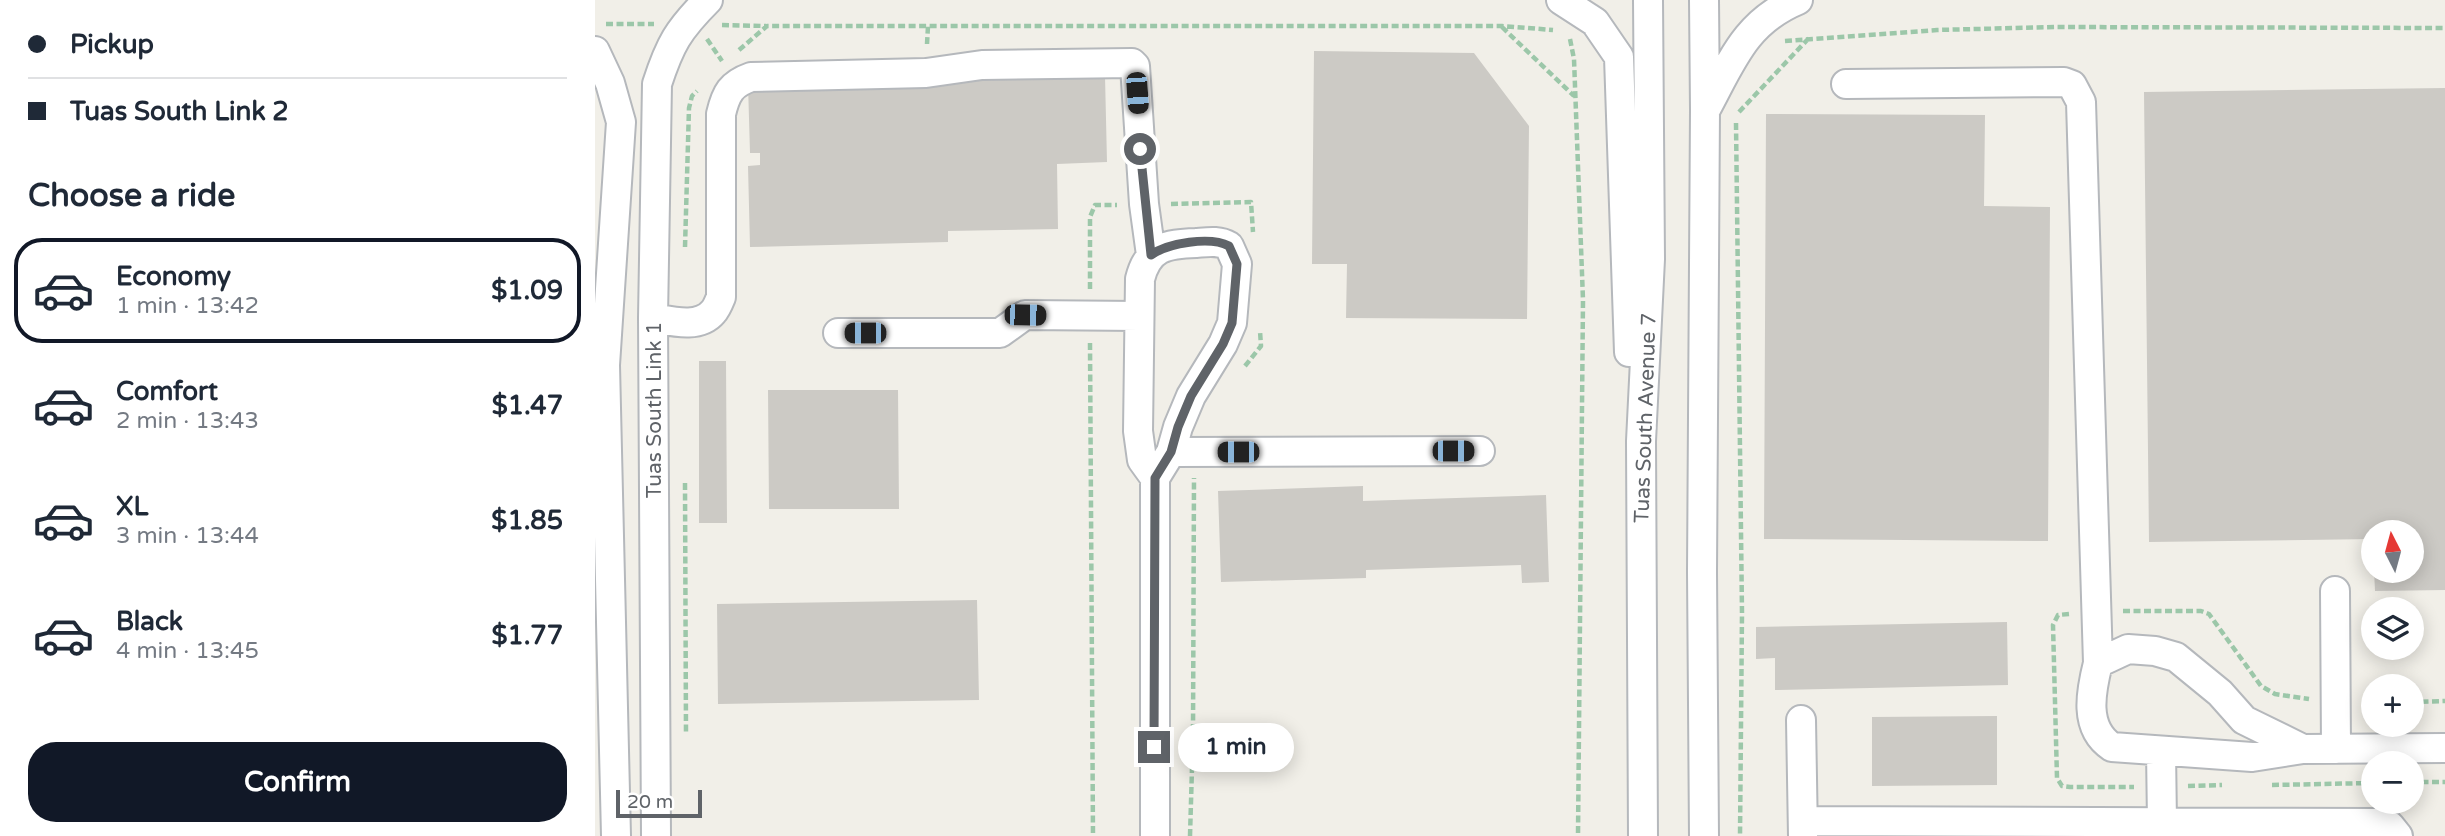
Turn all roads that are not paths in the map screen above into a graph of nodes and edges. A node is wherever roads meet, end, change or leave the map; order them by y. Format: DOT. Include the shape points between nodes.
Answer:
graph roads {
  1 [pos="708,0"];
  2 [pos="1561,0"];
  3 [pos="1648,0"];
  4 [pos="1703,0"];
  5 [pos="1798,0"];
  6 [pos="595,51"];
  7 [pos="1846,84"];
  8 [pos="1705,110"];
  9 [pos="1151,255"];
  10 [pos="1139,316"];
  11 [pos="653,318"];
  12 [pos="838,332"];
  13 [pos="600,365"];
  14 [pos="1641,441"];
  15 [pos="1480,451"];
  16 [pos="1171,452"];
  17 [pos="1155,478"];
  18 [pos="2335,592"];
  19 [pos="2098,663"];
  20 [pos="1801,720"];
  21 [pos="2445,748"];
  22 [pos="2303,749"];
  23 [pos="2336,749"];
  24 [pos="2161,751"];
  25 [pos="2162,822"];
  26 [pos="1803,828"];
  27 [pos="616,836"];
  28 [pos="656,836"];
  29 [pos="1155,836"];
  30 [pos="1643,836"];
  31 [pos="1704,836"];
  32 [pos="2399,836"];
  1 -- 11 [label="street, Tuas South Link 1" via="669,48 657,84"];
  2 -- 14 [label="street" via="1595,22 1619,57 1631,396"];
  3 -- 14 [label="street, Tuas South Avenue 7" via="1650,259"];
  4 -- 8 [label="street"];
  5 -- 8 [label="street" via="1776,9 1747,36"];
  6 -- 13 [label="street" via="621,122"];
  7 -- 19 [label="street" via="2064,82 2077,92 2081,102"];
  8 -- 31 [label="street"];
  9 -- 10 [label="street" via="1140,279"];
  9 -- 11 [label="street" via="1132,63 982,65 926,73 751,77 735,82 726,94 722,114 721,297 713,314 694,322"];
  9 -- 16 [label="street" via="1178,243 1222,242 1229,246 1237,264 1232,323 1191,396"];
  10 -- 12 [label="street" via="1025,315 1000,334"];
  10 -- 17 [label="street" via="1138,431 1142,460"];
  11 -- 28 [label="street, Tuas South Link 1"];
  13 -- 27 [label="street"];
  14 -- 30 [label="street, Tuas South Avenue 7"];
  15 -- 16 [label="street"];
  16 -- 17 [label="street"];
  17 -- 29 [label="street"];
  18 -- 23 [label="street"];
  19 -- 22 [label="street" via="2128,649 2176,657 2244,720"];
  19 -- 24 [label="street" via="2090,693 2093,721 2102,741 2112,747"];
  20 -- 26 [label="street"];
  21 -- 23 [label="street"];
  22 -- 23 [label="street"];
  22 -- 24 [label="street" via="2252,757"];
  24 -- 25 [label="street"];
  25 -- 26 [label="street"];
  25 -- 32 [label="street" via="2381,823"];
}
